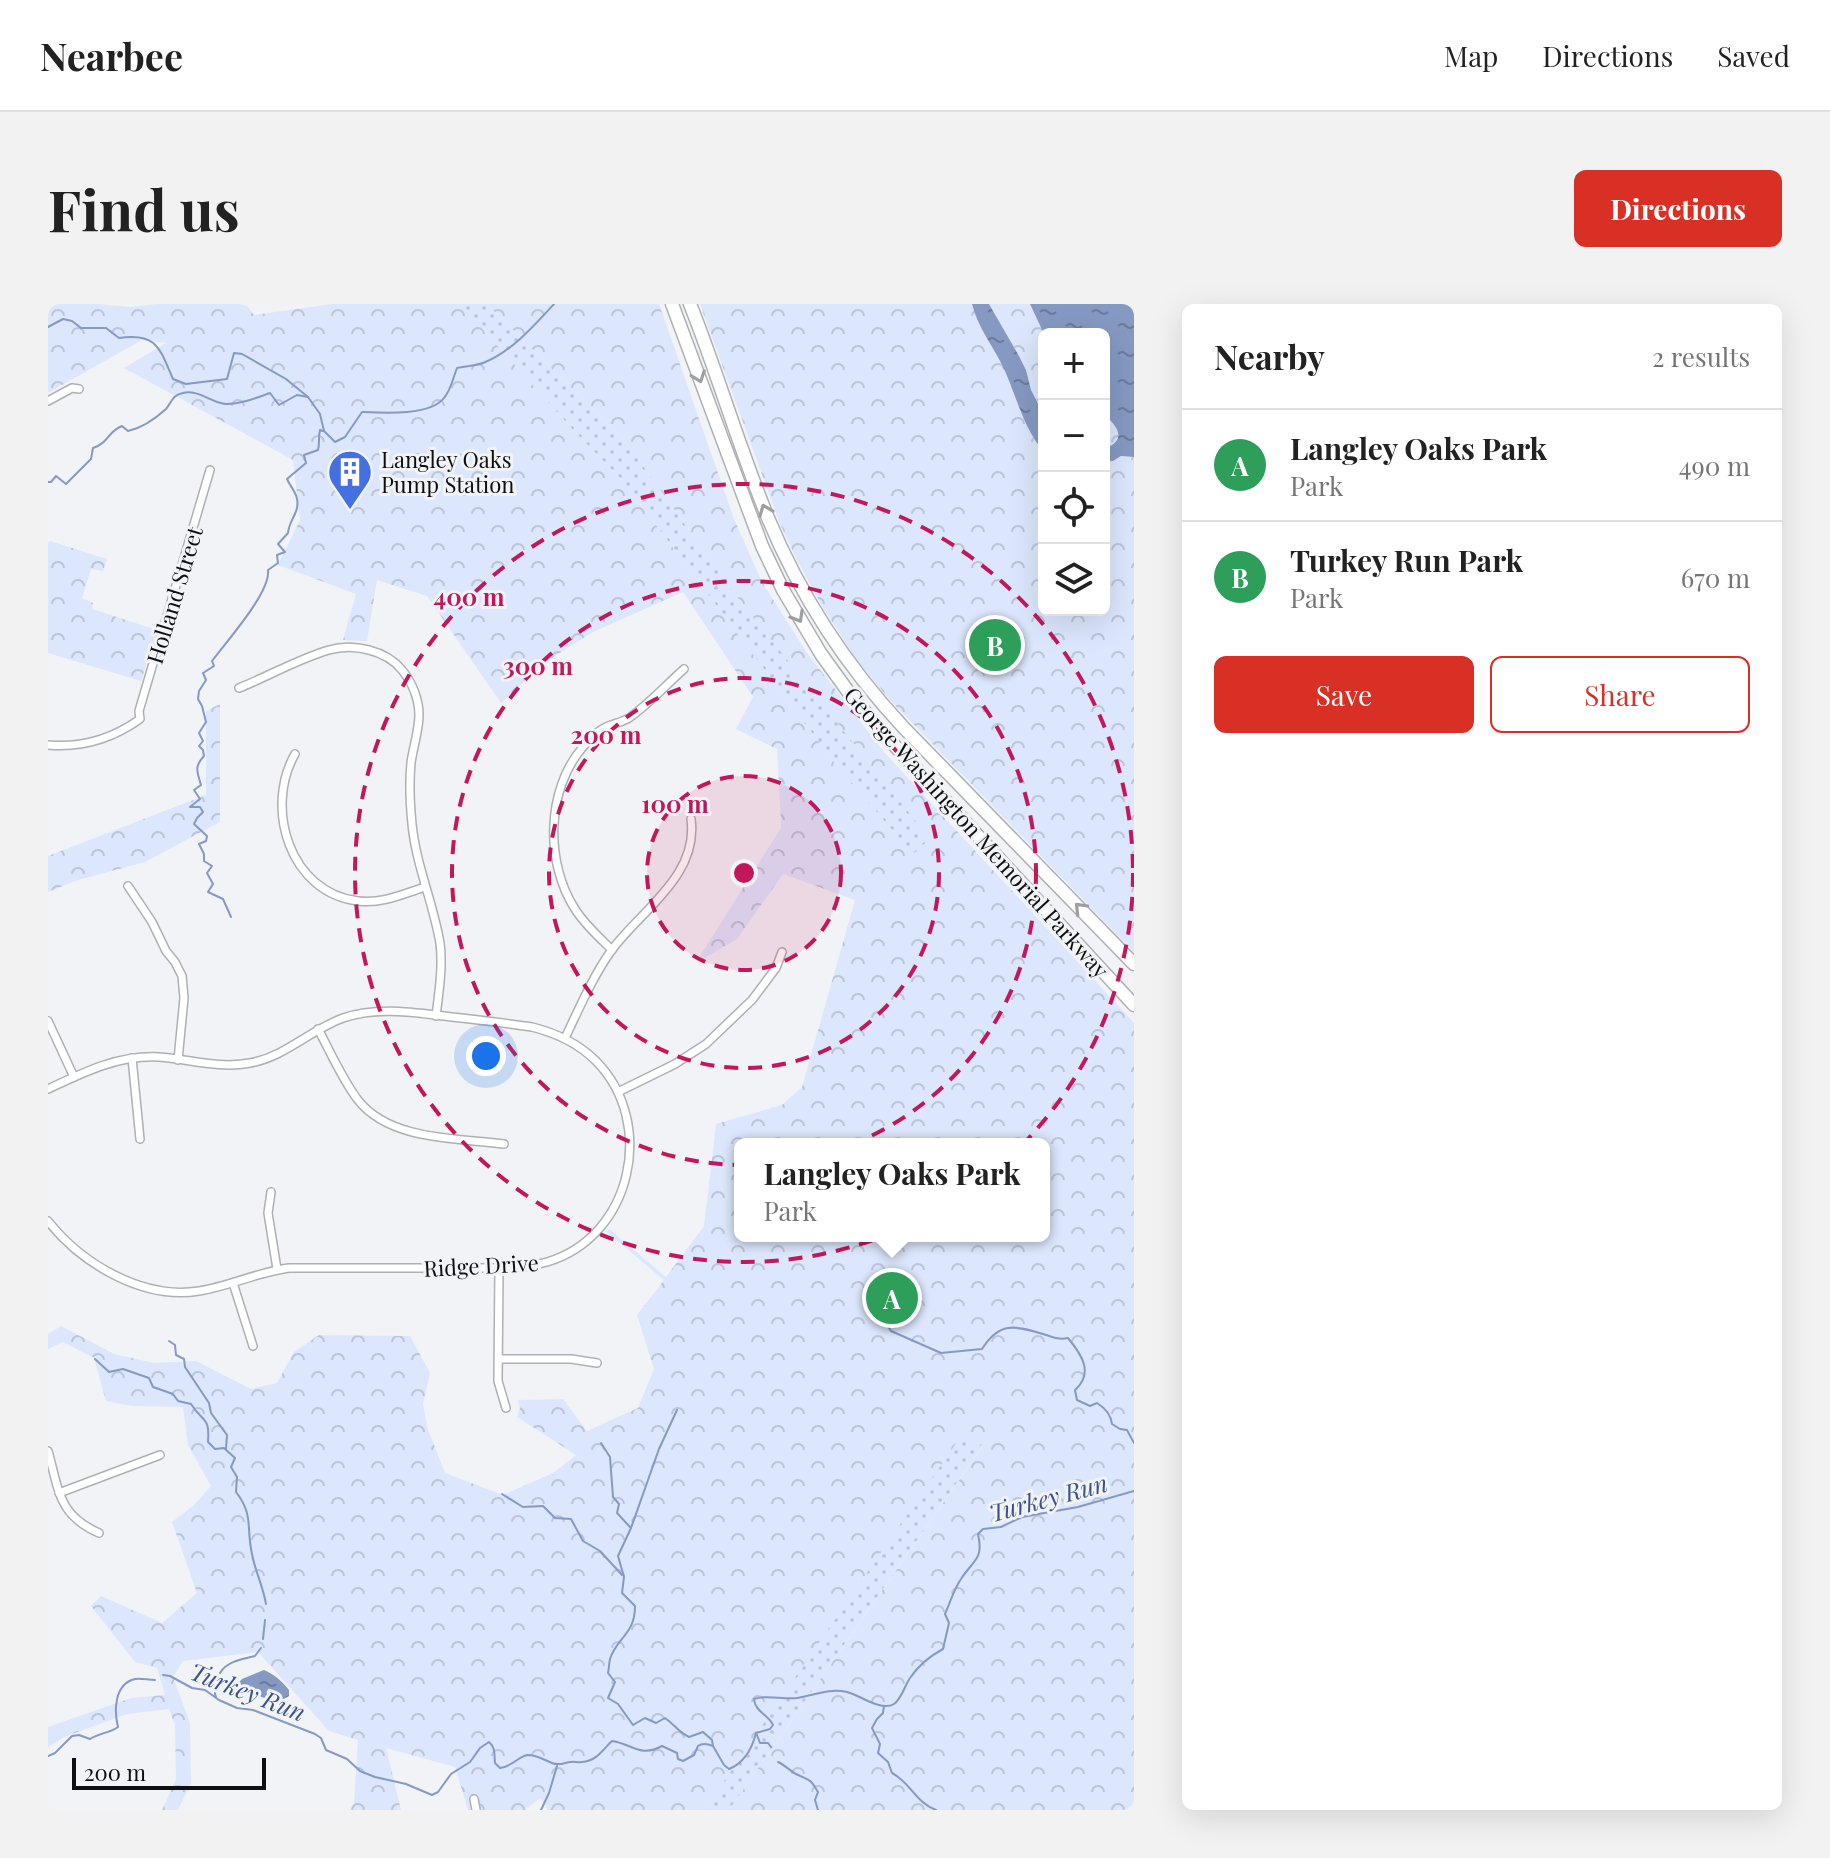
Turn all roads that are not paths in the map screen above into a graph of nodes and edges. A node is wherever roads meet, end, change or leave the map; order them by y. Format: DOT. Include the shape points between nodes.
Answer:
graph roads {
  1 [pos="672,304"];
  2 [pos="690,304"];
  3 [pos="79,389"];
  4 [pos="48,401"];
  5 [pos="210,470"];
  6 [pos="684,669"];
  7 [pos="239,688"];
  8 [pos="48,745"];
  9 [pos="295,754"];
  10 [pos="691,819"];
  11 [pos="128,886"];
  12 [pos="425,887"];
  13 [pos="612,950"];
  14 [pos="782,952"];
  15 [pos="1134,964"];
  16 [pos="1134,1005"];
  17 [pos="436,1016"];
  18 [pos="48,1021"];
  19 [pos="318,1029"];
  20 [pos="565,1038"];
  21 [pos="132,1058"];
  22 [pos="178,1060"];
  23 [pos="74,1077"];
  24 [pos="48,1089"];
  25 [pos="618,1092"];
  26 [pos="140,1139"];
  27 [pos="504,1144"];
  28 [pos="271,1192"];
  29 [pos="48,1221"];
  30 [pos="499,1268"];
  31 [pos="277,1269"];
  32 [pos="233,1283"];
  33 [pos="253,1346"];
  34 [pos="499,1359"];
  35 [pos="597,1363"];
  36 [pos="506,1408"];
  37 [pos="48,1451"];
  38 [pos="160,1455"];
  39 [pos="59,1493"];
  40 [pos="99,1533"];
  41 [pos="474,1799"];
  42 [pos="476,1810"];
  1 -- 16 [label="highway, George Washington Memorial Parkway, one-way" via="762,546 821,654 895,746"];
  15 -- 2 [label="highway, George Washington Memorial Parkway, one-way" via="894,717 835,642 767,516"];
  3 -- 4 [label="street"];
  5 -- 8 [label="street, Holland Street" via="140,719 97,741"];
  6 -- 13 [label="street" via="627,719 599,731 583,746 558,795 554,839 561,882 582,919"];
  7 -- 12 [label="street" via="332,649 365,649 397,664 418,701 410,805"];
  9 -- 12 [label="street" via="284,783 284,832 306,874 329,892 358,901 380,901"];
  10 -- 13 [label="street" via="684,863"];
  11 -- 22 [label="street" via="182,976"];
  12 -- 17 [label="street" via="441,949"];
  13 -- 20 [label="street"];
  14 -- 25 [label="street" via="752,1000 706,1044"];
  17 -- 19 [label="street, Ridge Drive" via="374,1011"];
  17 -- 20 [label="street, Ridge Drive" via="532,1027"];
  18 -- 23 [label="street"];
  19 -- 22 [label="street, Ridge Drive" via="277,1055 251,1063"];
  19 -- 27 [label="street" via="358,1100 378,1118 414,1133"];
  20 -- 25 [label="street, Ridge Drive" via="597,1061"];
  21 -- 22 [label="street, Ridge Drive"];
  21 -- 23 [label="street, Ridge Drive"];
  21 -- 26 [label="street"];
  23 -- 24 [label="street, Ridge Drive"];
  25 -- 30 [label="street, Ridge Drive" via="629,1123 630,1163 609,1216 590,1238 560,1257"];
  28 -- 31 [label="street" via="268,1213"];
  29 -- 32 [label="street, Ridge Drive" via="82,1254 139,1285 184,1293"];
  30 -- 31 [label="street, Ridge Drive"];
  30 -- 34 [label="street"];
  31 -- 32 [label="street, Ridge Drive"];
  32 -- 33 [label="street"];
  34 -- 35 [label="street"];
  34 -- 36 [label="street" via="498,1381"];
  37 -- 39 [label="street"];
  38 -- 39 [label="street"];
  39 -- 40 [label="street" via="71,1516"];
  41 -- 42 [label="street"];
}
